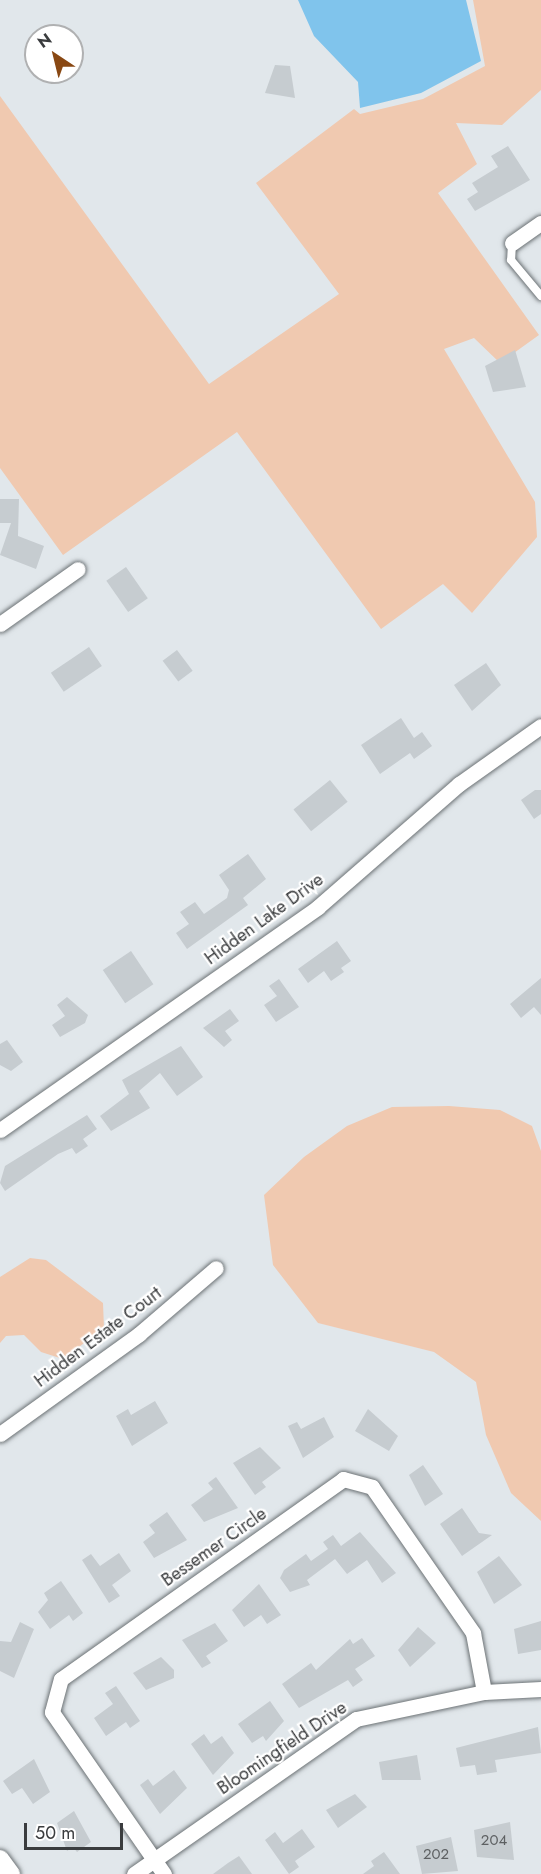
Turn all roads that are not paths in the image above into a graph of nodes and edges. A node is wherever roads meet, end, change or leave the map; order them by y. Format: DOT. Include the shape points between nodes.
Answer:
graph roads {
  1 [pos="541,223"];
  2 [pos="512,243"];
  3 [pos="541,296"];
  4 [pos="78,569"];
  5 [pos="0,624"];
  6 [pos="541,726"];
  7 [pos="0,1130"];
  8 [pos="216,1268"];
  9 [pos="0,1434"];
  10 [pos="541,1689"];
  11 [pos="484,1692"];
  12 [pos="0,1858"];
  13 [pos="153,1859"];
  14 [pos="11,1874"];
  15 [pos="134,1874"];
  16 [pos="164,1874"];
  1 -- 2 [label="street"];
  2 -- 3 [label="lane" via="511,260"];
  4 -- 5 [label="street"];
  6 -- 7 [label="street, Hidden Lake Drive" via="459,784 318,907"];
  8 -- 9 [label="street, Hidden Estate Court" via="139,1334"];
  10 -- 11 [label="street, Bloomingfield Drive"];
  11 -- 13 [label="street, Bloomingfield Drive" via="356,1719"];
  11 -- 13 [label="street, Bessemer Circle" via="473,1632 372,1487 343,1479 61,1679 52,1712"];
  12 -- 14 [label="street"];
  13 -- 15 [label="street, Bloomingfield Drive"];
  13 -- 16 [label="street"];
}
